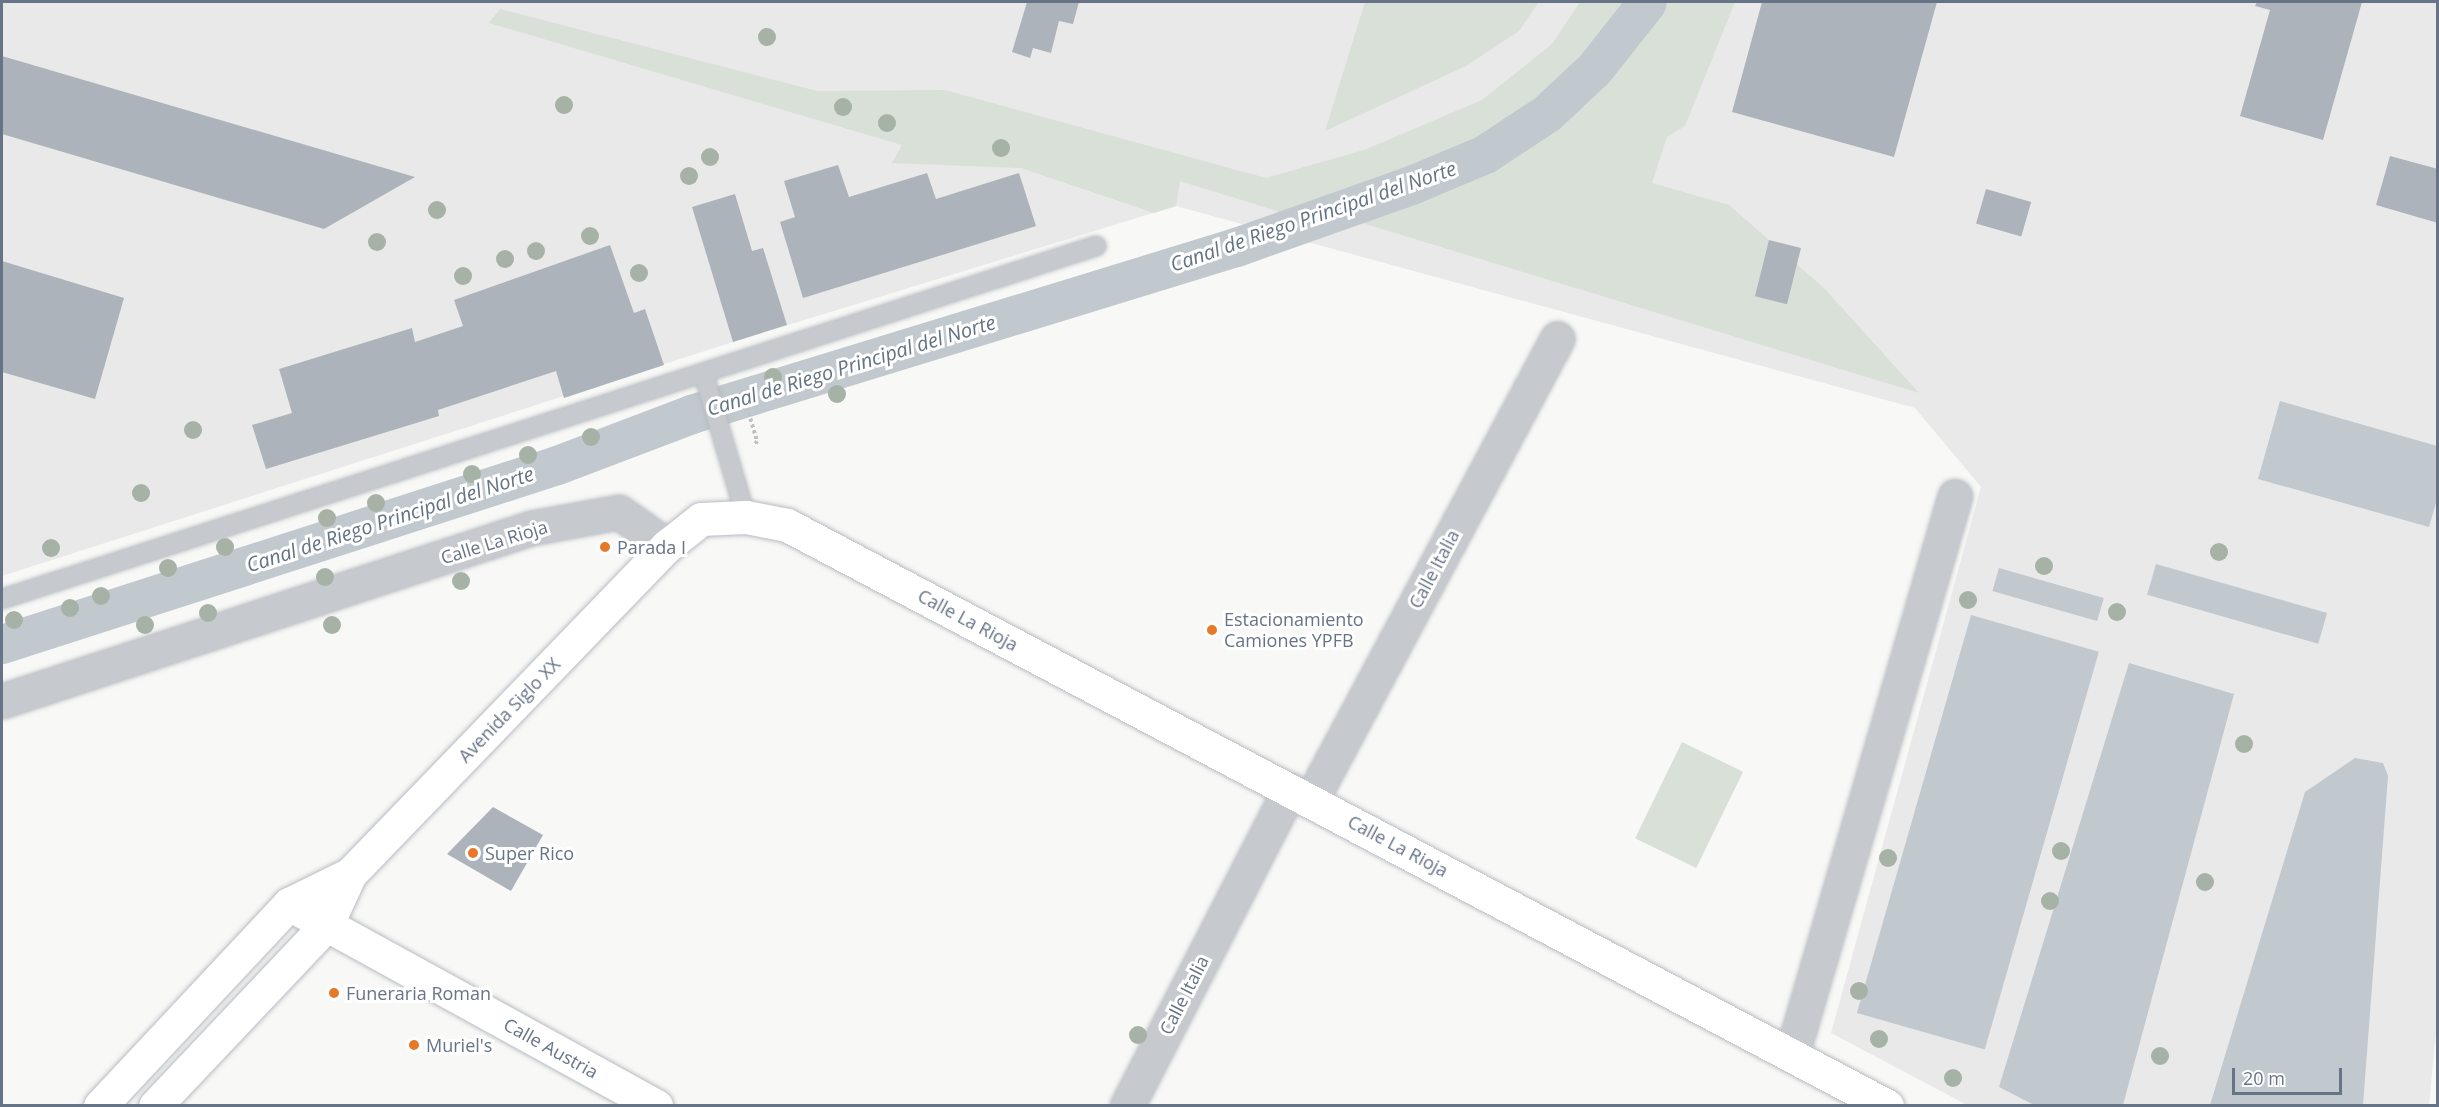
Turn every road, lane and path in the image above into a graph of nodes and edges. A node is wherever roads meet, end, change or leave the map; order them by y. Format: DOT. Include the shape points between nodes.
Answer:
graph roads {
  1 [pos="1096,246"];
  2 [pos="1557,339"];
  3 [pos="704,375"];
  4 [pos="740,385"];
  5 [pos="757,441"];
  6 [pos="1955,496"];
  7 [pos="746,517"];
  8 [pos="667,546"];
  9 [pos="2,599"];
  10 [pos="2,701"];
  11 [pos="1300,795"];
  12 [pos="350,874"];
  13 [pos="289,904"];
  14 [pos="327,924"];
  15 [pos="1791,1054"];
  16 [pos="100,1106"];
  17 [pos="155,1106"];
  18 [pos="656,1106"];
  19 [pos="1127,1106"];
  20 [pos="1887,1106"];
  1 -- 3 [label="lane"];
  2 -- 11 [label="street, Calle Italia"];
  3 -- 7 [label="lane"];
  3 -- 9 [label="lane"];
  4 -- 5 [label="path"];
  6 -- 15 [label="street"];
  7 -- 8 [label="main road, Calle La Rioja" via="701,519"];
  7 -- 11 [label="main road, Calle La Rioja" via="787,525"];
  8 -- 10 [label="street, Calle La Rioja" via="619,512 531,528"];
  8 -- 12 [label="main road, Avenida Siglo XX"];
  11 -- 15 [label="main road, Calle La Rioja"];
  11 -- 19 [label="street, Calle Italia"];
  12 -- 13 [label="main road, Avenida Siglo XX"];
  12 -- 14 [label="main road, Avenida Siglo XX"];
  13 -- 14 [label="main road, Calle Austria"];
  13 -- 16 [label="main road, Avenida Siglo XX"];
  14 -- 17 [label="main road, Avenida Siglo XX"];
  14 -- 18 [label="main road, Calle Austria"];
  15 -- 20 [label="main road, Calle La Rioja"];
}
